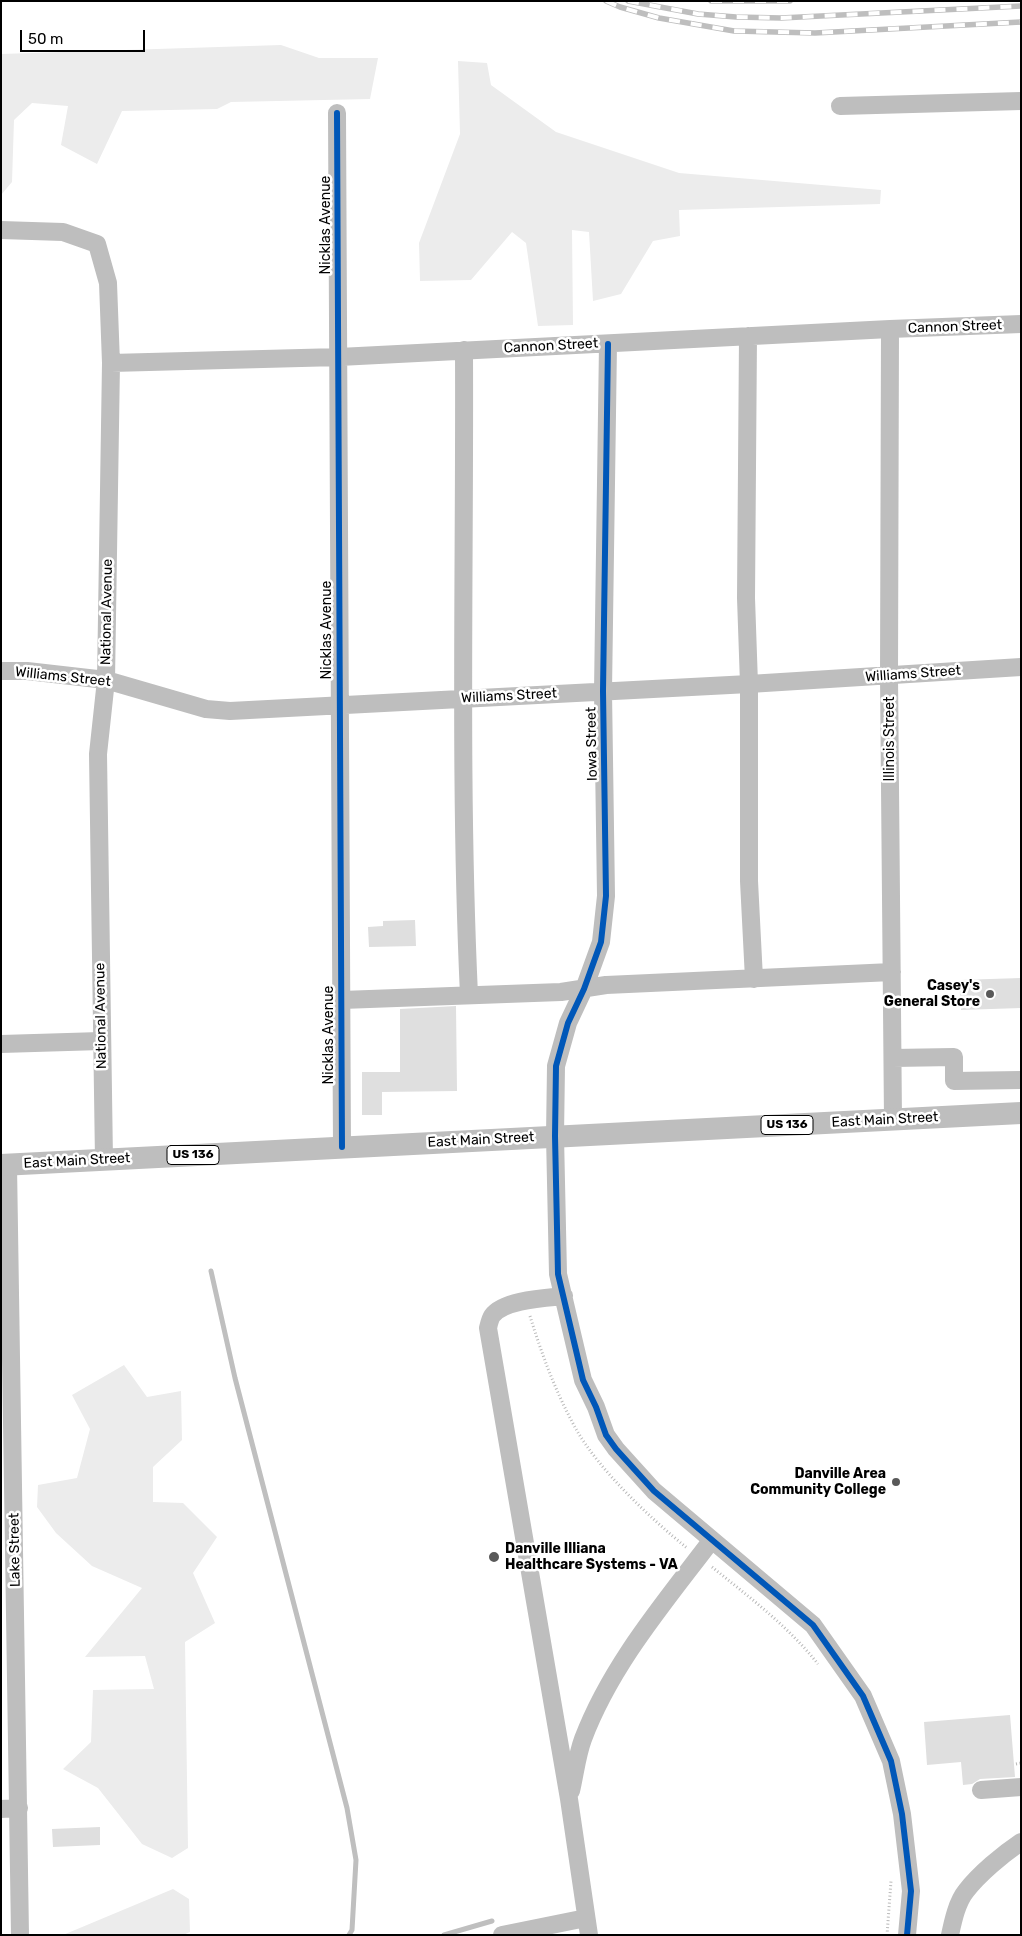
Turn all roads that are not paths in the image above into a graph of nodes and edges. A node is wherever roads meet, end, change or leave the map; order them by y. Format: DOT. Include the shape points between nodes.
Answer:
graph roads {
  1 [pos="1021,101"];
  2 [pos="840,106"];
  3 [pos="337,112"];
  4 [pos="1,230"];
  5 [pos="1021,324"];
  6 [pos="890,329"];
  7 [pos="748,336"];
  8 [pos="608,344"];
  9 [pos="464,350"];
  10 [pos="339,357"];
  11 [pos="111,363"];
  12 [pos="1021,668"];
  13 [pos="1,671"];
  14 [pos="889,676"];
  15 [pos="106,680"];
  16 [pos="749,684"];
  17 [pos="603,691"];
  18 [pos="462,698"];
  19 [pos="340,705"];
  20 [pos="892,972"];
  21 [pos="754,978"];
  22 [pos="584,989"];
  23 [pos="469,995"];
  24 [pos="342,1000"];
  25 [pos="101,1041"];
  26 [pos="1,1044"];
  27 [pos="893,1058"];
  28 [pos="1021,1080"];
  29 [pos="1021,1113"];
  30 [pos="893,1119"];
  31 [pos="555,1136"];
  32 [pos="342,1147"];
  33 [pos="104,1160"];
  34 [pos="5,1165"];
  35 [pos="564,1296"];
  36 [pos="8,1494"];
  37 [pos="712,1541"];
  38 [pos="1021,1787"];
  39 [pos="981,1790"];
  40 [pos="569,1799"];
  41 [pos="10,1808"];
  42 [pos="1021,1842"];
  43 [pos="588,1926"];
  44 [pos="20,1935"];
  45 [pos="502,1935"];
  46 [pos="907,1935"];
  47 [pos="950,1935"];
  1 -- 2 [label="street"];
  3 -- 10 [label="street, Nicklas Avenue"];
  4 -- 11 [label="street, National Avenue" via="63,232 97,244 108,283"];
  5 -- 6 [label="street, Cannon Street"];
  6 -- 7 [label="street, Cannon Street"];
  6 -- 14 [label="street, Illinois Street"];
  7 -- 8 [label="street, Cannon Street"];
  7 -- 16 [label="street" via="746,598"];
  8 -- 9 [label="street, Cannon Street"];
  8 -- 17 [label="street, Iowa Street"];
  9 -- 10 [label="street, Cannon Street"];
  9 -- 18 [label="street"];
  10 -- 11 [label="street, Cannon Street"];
  10 -- 19 [label="street, Nicklas Avenue"];
  11 -- 15 [label="street, National Avenue"];
  12 -- 14 [label="street, Williams Street"];
  13 -- 15 [label="street, Williams Street" via="27,670"];
  14 -- 16 [label="street, Williams Street"];
  14 -- 20 [label="street, Illinois Street"];
  15 -- 19 [label="street, Williams Street" via="206,709 230,711"];
  15 -- 25 [label="street, National Avenue" via="98,754"];
  16 -- 17 [label="street, Williams Street"];
  16 -- 21 [label="street" via="749,881"];
  17 -- 18 [label="street, Williams Street"];
  17 -- 22 [label="street, Iowa Street" via="606,896 601,942"];
  18 -- 19 [label="street, Williams Street"];
  18 -- 23 [label="street" via="464,898"];
  19 -- 24 [label="street, Nicklas Avenue"];
  20 -- 21 [label="street"];
  20 -- 27 [label="street, Illinois Street"];
  21 -- 22 [label="street"];
  22 -- 23 [label="street"];
  22 -- 31 [label="street, Iowa Street" via="568,1022 556,1066"];
  23 -- 24 [label="street"];
  24 -- 32 [label="street, Nicklas Avenue"];
  25 -- 26 [label="street"];
  25 -- 33 [label="street, National Avenue"];
  27 -- 28 [label="street" via="954,1056 954,1081"];
  27 -- 30 [label="street, Illinois Street"];
  29 -- 30 [label="main road, East Main Street / US 136"];
  30 -- 31 [label="main road, East Main Street / US 136"];
  31 -- 32 [label="main road, East Main Street / US 136"];
  31 -- 35 [label="street, Iowa Street" via="558,1274"];
  32 -- 33 [label="main road, East Main Street / US 136"];
  33 -- 34 [label="main road, East Main Street / US 136"];
  34 -- 36 [label="street, Lake Street"];
  35 -- 37 [label="street, Iowa Street" via="583,1380 606,1435 654,1491"];
  35 -- 40 [label="street" via="526,1301 501,1309 491,1317 488,1328"];
  36 -- 41 [label="street, Lake Street"];
  37 -- 40 [label="street" via="658,1610 608,1684 582,1740"];
  37 -- 46 [label="street, Iowa Street" via="813,1625 863,1696 891,1761 902,1814 911,1891"];
  38 -- 39 [label="street"];
  40 -- 43 [label="street"];
  41 -- 44 [label="street, Lake Street"];
  42 -- 47 [label="street" via="965,1892"];
  43 -- 45 [label="street"];
}
